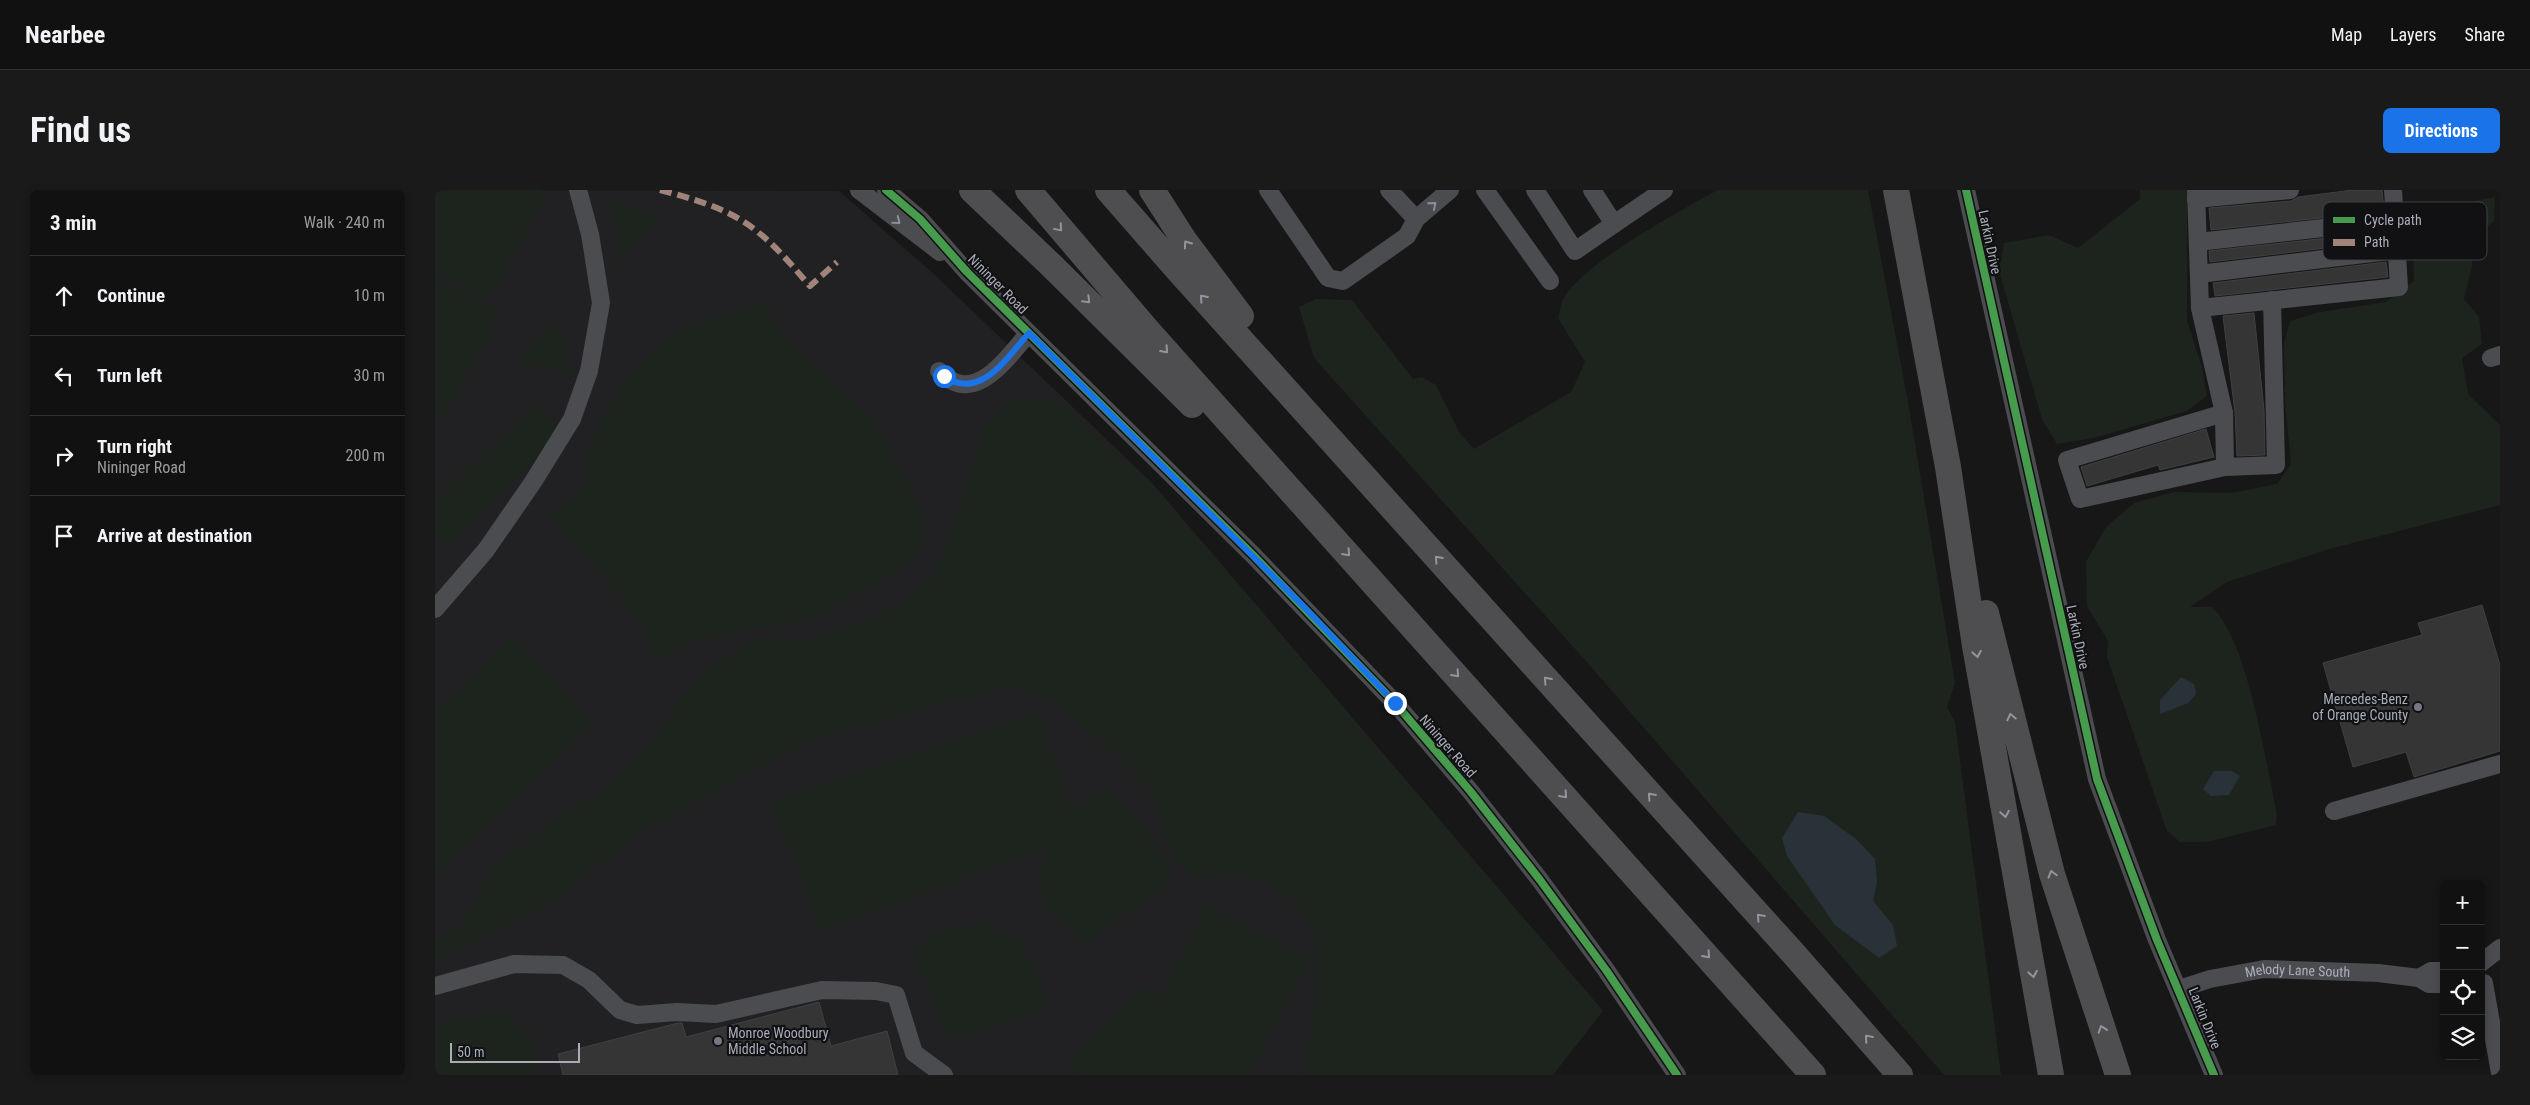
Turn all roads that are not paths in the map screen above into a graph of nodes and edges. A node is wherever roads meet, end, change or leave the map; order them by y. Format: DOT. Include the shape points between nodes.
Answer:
graph roads {
  1 [pos="577,190"];
  2 [pos="859,190"];
  3 [pos="886,190"];
  4 [pos="972,190"];
  5 [pos="1028,190"];
  6 [pos="1108,190"];
  7 [pos="1152,190"];
  8 [pos="1268,190"];
  9 [pos="1389,190"];
  10 [pos="1450,190"];
  11 [pos="1485,190"];
  12 [pos="1535,190"];
  13 [pos="1592,190"];
  14 [pos="1896,190"];
  15 [pos="1966,190"];
  16 [pos="2290,190"];
  17 [pos="1656,192"];
  18 [pos="2196,195"];
  19 [pos="1416,219"];
  20 [pos="1614,224"];
  21 [pos="2323,228"];
  22 [pos="2198,242"];
  23 [pos="2323,259"];
  24 [pos="2398,260"];
  25 [pos="967,272"];
  26 [pos="2199,274"];
  27 [pos="1550,282"];
  28 [pos="2272,300"];
  29 [pos="2200,308"];
  30 [pos="1029,333"];
  31 [pos="939,371"];
  32 [pos="2224,413"];
  33 [pos="1948,467"];
  34 [pos="2225,467"];
  35 [pos="1315,517"];
  36 [pos="1411,530"];
  37 [pos="435,609"];
  38 [pos="2500,764"];
  39 [pos="2334,811"];
  40 [pos="2500,948"];
  41 [pos="2485,960"];
  42 [pos="2440,971"];
  43 [pos="2419,978"];
  44 [pos="2489,981"];
  45 [pos="2440,984"];
  46 [pos="435,986"];
  47 [pos="2179,989"];
  48 [pos="2500,1073"];
  49 [pos="945,1075"];
  50 [pos="1677,1075"];
  51 [pos="1813,1075"];
  52 [pos="1900,1075"];
  53 [pos="2051,1075"];
  54 [pos="2118,1075"];
  55 [pos="2214,1075"];
  1 -- 37 [label="street" via="590,234 601,302 589,371 572,418 533,482 486,550"];
  2 -- 25 [label="street, Nininger Road, one-way"];
  3 -- 25 [label="street, Nininger Road" via="920,220"];
  4 -- 35 [label="highway, one-way" via="1227,440"];
  5 -- 35 [label="highway, one-way" via="1142,324"];
  36 -- 6 [label="highway, one-way"];
  36 -- 7 [label="highway, one-way" via="1309,394 1219,290"];
  8 -- 19 [label="street" via="1329,278 1343,281 1407,236"];
  9 -- 19 [label="street"];
  19 -- 10 [label="street, one-way"];
  11 -- 27 [label="street"];
  12 -- 20 [label="street" via="1575,251"];
  13 -- 20 [label="street"];
  14 -- 33 [label="highway"];
  15 -- 47 [label="street, Larkin Drive" via="2097,779 2157,940"];
  16 -- 18 [label="street"];
  17 -- 20 [label="street"];
  18 -- 22 [label="street"];
  21 -- 22 [label="street"];
  22 -- 26 [label="street"];
  23 -- 26 [label="street"];
  24 -- 28 [label="street" via="2399,287"];
  25 -- 30 [label="street, Nininger Road"];
  26 -- 29 [label="street"];
  28 -- 29 [label="street"];
  28 -- 34 [label="street" via="2276,466"];
  29 -- 32 [label="street"];
  30 -- 31 [label="street" via="989,375 977,383 957,384"];
  30 -- 50 [label="street, Nininger Road" via="1306,609 1433,746 1540,880"];
  32 -- 34 [label="street"];
  32 -- 34 [label="street" via="2067,460 2080,499"];
  33 -- 53 [label="highway, one-way" via="1975,646"];
  54 -- 33 [label="highway, one-way" via="2049,865"];
  35 -- 51 [label="highway, one-way"];
  52 -- 36 [label="highway, one-way"];
  38 -- 39 [label="street"];
  40 -- 41 [label="street"];
  42 -- 43 [label="street, Melody Lane South" via="2431,971"];
  43 -- 45 [label="street, Melody Lane South" via="2429,984"];
  43 -- 47 [label="street, Melody Lane South" via="2360,972 2264,969 2210,979"];
  44 -- 48 [label="street"];
  46 -- 49 [label="street" via="514,964 563,965 589,980 620,1010 637,1015 716,1014 822,990 876,991 896,995 914,1053"];
  47 -- 55 [label="street, Larkin Drive"];
}
